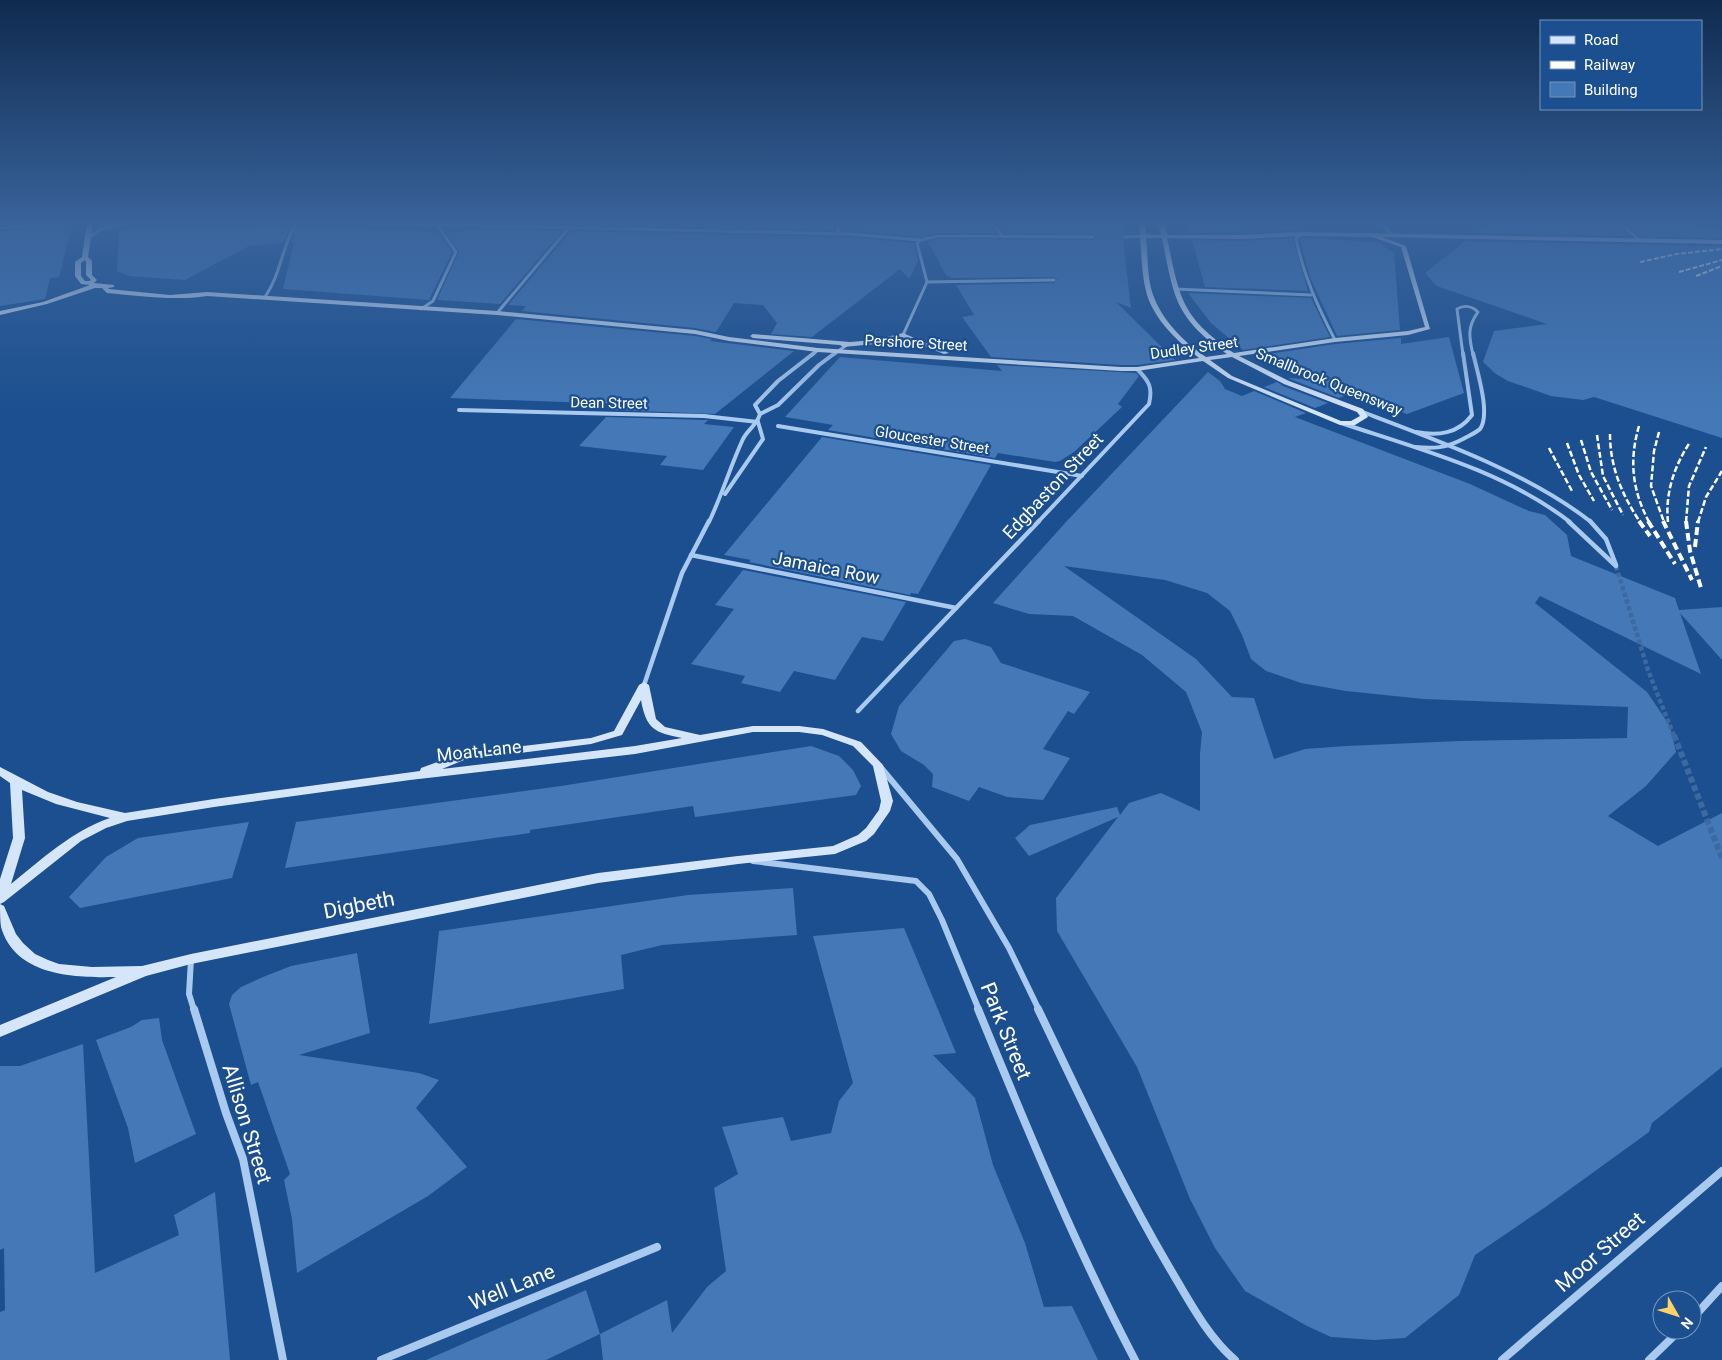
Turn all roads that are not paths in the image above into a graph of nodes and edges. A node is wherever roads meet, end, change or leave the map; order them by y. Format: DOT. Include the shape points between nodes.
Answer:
graph roads {
  1 [pos="91,286"];
  2 [pos="102,286"];
  3 [pos="118,286"];
  4 [pos="273,286"];
  5 [pos="440,286"];
  6 [pos="520,286"];
  7 [pos="925,286"];
  8 [pos="1148,286"];
  9 [pos="1308,286"];
  10 [pos="1415,286"];
  11 [pos="105,287"];
  12 [pos="174,289"];
  13 [pos="1175,289"];
  14 [pos="207,294"];
  15 [pos="1311,295"];
  16 [pos="265,297"];
  17 [pos="421,309"];
  18 [pos="498,313"];
  19 [pos="0,314"];
  20 [pos="695,332"];
  21 [pos="903,335"];
  22 [pos="1335,340"];
  23 [pos="848,344"];
  24 [pos="818,350"];
  25 [pos="839,351"];
  26 [pos="959,357"];
  27 [pos="1137,369"];
  28 [pos="459,410"];
  29 [pos="1360,411"];
  30 [pos="760,414"];
  31 [pos="758,422"];
  32 [pos="1340,423"];
  33 [pos="778,426"];
  34 [pos="1416,432"];
  35 [pos="1450,446"];
  36 [pos="1415,447"];
  37 [pos="1082,476"];
  38 [pos="720,500"];
  39 [pos="691,555"];
  40 [pos="956,608"];
  41 [pos="644,685"];
  42 [pos="858,710"];
  43 [pos="704,738"];
  44 [pos="878,765"];
  45 [pos="0,771"];
  46 [pos="410,776"];
  47 [pos="16,782"];
  48 [pos="126,818"];
  49 [pos="738,860"];
  50 [pos="0,898"];
  51 [pos="0,909"];
  52 [pos="191,959"];
  53 [pos="144,971"];
  54 [pos="0,1031"];
  55 [pos="1722,1171"];
  56 [pos="657,1247"];
  57 [pos="1722,1286"];
  58 [pos="1702,1308"];
  59 [pos="1670,1340"];
  60 [pos="283,1360"];
  61 [pos="381,1360"];
  62 [pos="1135,1360"];
  63 [pos="1235,1360"];
  64 [pos="1502,1360"];
  65 [pos="1649,1360"];
  1 -- 19 [label="street" via="69,300 42,309"];
  2 -- 11 [label="street, Pershore Street"];
  3 -- 11 [label="street, Pershore Street"];
  4 -- 16 [label="street"];
  5 -- 17 [label="street" via="433,301"];
  6 -- 18 [label="street"];
  7 -- 21 [label="street"];
  8 -- 32 [label="street, Smallbrook Queensway" via="1154,306 1164,321 1200,356 1222,372"];
  9 -- 15 [label="street"];
  10 -- 22 [label="street, Dudley Street" via="1428,328 1408,334"];
  11 -- 14 [label="street, Pershore Street" via="107,291 172,296"];
  12 -- 14 [label="street, Pershore Street"];
  13 -- 15 [label="street"];
  13 -- 29 [label="street, Smallbrook Queensway" via="1191,320 1227,352 1249,366"];
  14 -- 16 [label="street, Pershore Street"];
  15 -- 22 [label="street"];
  16 -- 17 [label="street, Pershore Street"];
  17 -- 18 [label="street, Pershore Street"];
  18 -- 20 [label="street, Pershore Street"];
  20 -- 23 [label="street, Pershore Street"];
  20 -- 24 [label="street, Pershore Street"];
  21 -- 23 [label="street"];
  21 -- 26 [label="street" via="924,346"];
  22 -- 27 [label="street, Dudley Street"];
  23 -- 24 [label="street"];
  23 -- 25 [label="street"];
  24 -- 25 [label="street, Pershore Street"];
  24 -- 30 [label="street" via="778,381 755,405"];
  25 -- 26 [label="street, Pershore Street"];
  25 -- 30 [label="street" via="819,365 778,406"];
  26 -- 27 [label="street, Pershore Street"];
  27 -- 37 [label="street, Edgbaston Street" via="1154,390 1149,404"];
  28 -- 31 [label="street, Dean Street" via="704,416"];
  29 -- 32 [label="street" via="1364,416 1352,423"];
  29 -- 34 [label="street, Smallbrook Queensway"];
  30 -- 31 [label="street"];
  31 -- 38 [label="street" via="744,438"];
  31 -- 38 [label="street" via="762,439"];
  32 -- 36 [label="street, Smallbrook Queensway"];
  33 -- 37 [label="street, Gloucester Street"];
  34 -- 35 [label="street, Smallbrook Queensway"];
  34 -- 35 [label="street" via="1434,435 1456,431 1472,415 1457,317 1458,307 1474,308 1478,312 1468,334 1483,399 1484,421 1479,430"];
  35 -- 36 [label="street"];
  35 -- 36 [label="street, Smallbrook Queensway" via="1534,486 1580,514 1599,530 1610,546 1616,566 1583,533 1530,496"];
  37 -- 40 [label="street, Edgbaston Street"];
  38 -- 39 [label="street"];
  39 -- 40 [label="street, Jamaica Row"];
  39 -- 41 [label="street"];
  40 -- 42 [label="street, Edgbaston Street"];
  41 -- 43 [label="street" via="649,719 654,725 660,730"];
  41 -- 46 [label="street" via="618,732 607,737 462,757"];
  43 -- 44 [label="street, Moat Lane" via="753,729 800,729 836,735 857,744"];
  43 -- 46 [label="street, Moat Lane" via="592,756"];
  44 -- 49 [label="street, Digbeth" via="888,801 881,816 862,838 835,850"];
  44 -- 63 [label="street, Park Street" via="957,859 984,903 1143,1223 1220,1347"];
  45 -- 47 [label="street"];
  46 -- 48 [label="street, Moat Lane"];
  47 -- 48 [label="street" via="66,803"];
  47 -- 50 [label="street" via="20,838"];
  48 -- 50 [label="street, Moat Lane" via="102,825 77,838"];
  49 -- 52 [label="street, Digbeth" via="598,878"];
  49 -- 62 [label="street, Park Street" via="916,881 929,894 1044,1169 1106,1305"];
  51 -- 53 [label="street" via="13,941 36,961 77,972"];
  52 -- 53 [label="street, Digbeth"];
  52 -- 60 [label="street, Allison Street" via="189,994 243,1159"];
  53 -- 54 [label="street, Digbeth"];
  55 -- 64 [label="street, Moor Street"];
  56 -- 61 [label="street, Well Lane"];
  57 -- 58 [label="street"];
  59 -- 65 [label="street"];
}
